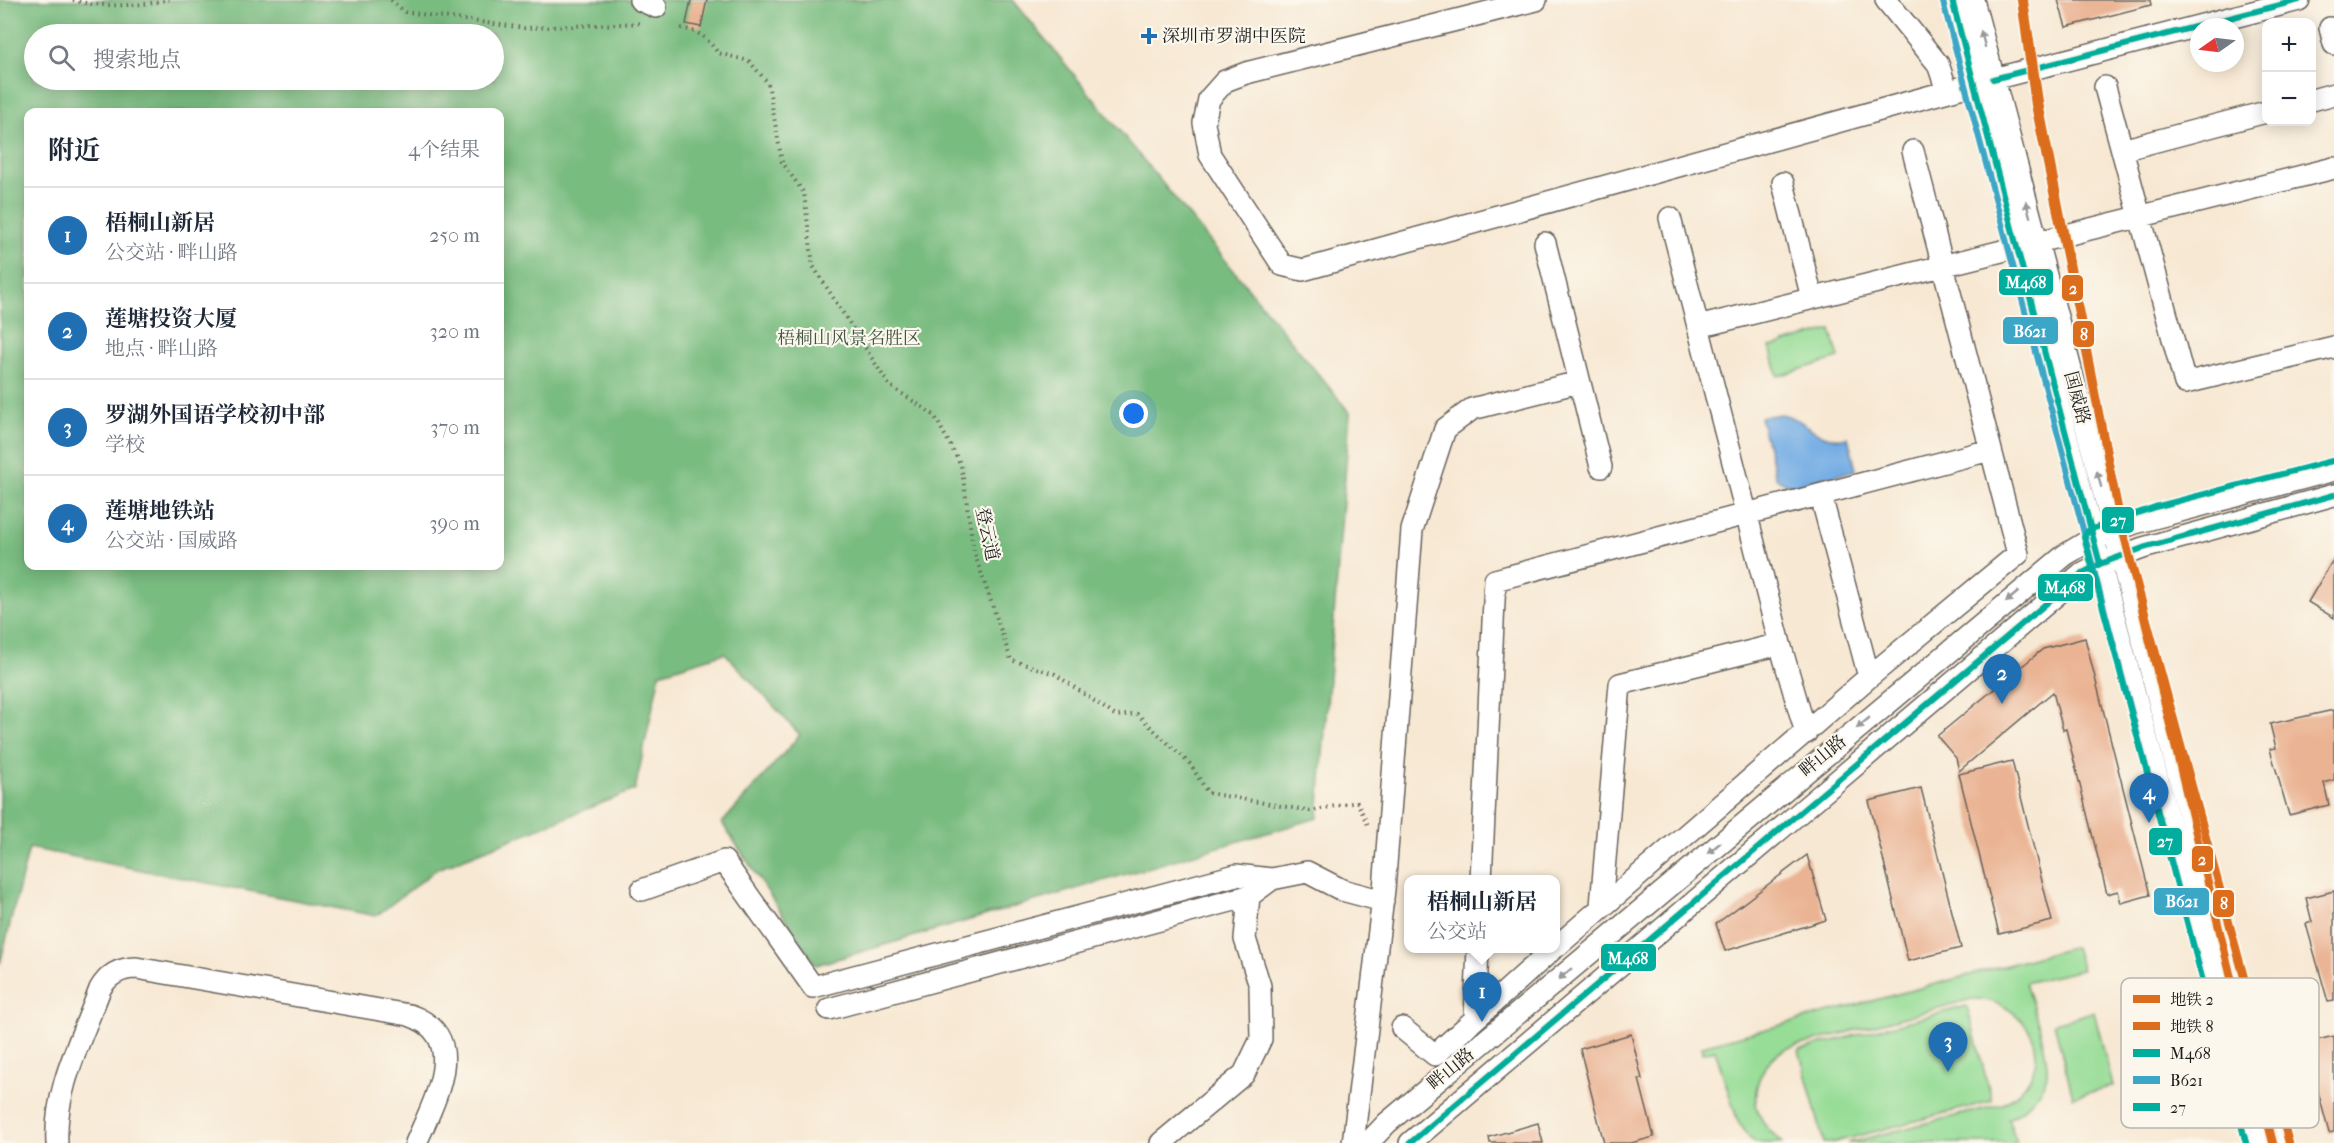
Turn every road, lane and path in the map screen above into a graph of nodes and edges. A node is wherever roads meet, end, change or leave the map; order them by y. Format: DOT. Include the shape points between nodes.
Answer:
graph roads {
  1 [pos="73,0"];
  2 [pos="170,0"];
  3 [pos="391,0"];
  4 [pos="1536,0"];
  5 [pos="1886,0"];
  6 [pos="1952,0"];
  7 [pos="1973,0"];
  8 [pos="2299,0"];
  9 [pos="650,10"];
  10 [pos="494,24"];
  11 [pos="504,25"];
  12 [pos="681,28"];
  13 [pos="1984,81"];
  14 [pos="2105,87"];
  15 [pos="1947,91"];
  16 [pos="2334,94"];
  17 [pos="2316,99"];
  18 [pos="2262,113"];
  19 [pos="2122,150"];
  20 [pos="1913,151"];
  21 [pos="2334,168"];
  22 [pos="1783,183"];
  23 [pos="2140,217"];
  24 [pos="1670,218"];
  25 [pos="1545,243"];
  26 [pos="2027,245"];
  27 [pos="1942,266"];
  28 [pos="1812,298"];
  29 [pos="1698,327"];
  30 [pos="2334,347"];
  31 [pos="1579,382"];
  32 [pos="1990,450"];
  33 [pos="1601,467"];
  34 [pos="2334,470"];
  35 [pos="2334,495"];
  36 [pos="1821,496"];
  37 [pos="1746,514"];
  38 [pos="2103,535"];
  39 [pos="2110,560"];
  40 [pos="1780,644"];
  41 [pos="1869,677"];
  42 [pos="1806,733"];
  43 [pos="1373,836"];
  44 [pos="1481,875"];
  45 [pos="1272,879"];
  46 [pos="642,890"];
  47 [pos="1249,896"];
  48 [pos="1383,901"];
  49 [pos="1601,906"];
  50 [pos="1560,943"];
  51 [pos="1478,953"];
  52 [pos="1549,953"];
  53 [pos="2214,978"];
  54 [pos="2229,978"];
  55 [pos="830,1009"];
  56 [pos="1475,1019"];
  57 [pos="1402,1028"];
  58 [pos="2251,1128"];
  59 [pos="2272,1128"];
  60 [pos="57,1143"];
  61 [pos="416,1143"];
  62 [pos="1161,1143"];
  63 [pos="1353,1143"];
  64 [pos="1368,1143"];
  65 [pos="1410,1143"];
  66 [pos="2255,1143"];
  67 [pos="2276,1143"];
  1 -- 2 [label="path" via="151,4"];
  3 -- 10 [label="path" via="405,12"];
  4 -- 15 [label="street" via="1225,81 1209,99 1204,123 1210,154 1282,265 1303,270"];
  5 -- 15 [label="street" via="1938,64"];
  6 -- 13 [label="street, 国威路"];
  13 -- 7 [label="street, 国威路, one-way"];
  8 -- 13 [label="street"];
  9 -- 11 [label="path" via="524,28"];
  12 -- 43 [label="path, 登云道" via="708,39 718,53 749,61 768,83 782,162 804,193 813,266 889,385 934,415 961,465 974,552 1011,660 1055,674 1116,716 1137,714 1190,764 1208,793 1309,811 1358,802"];
  13 -- 15 [label="street"];
  13 -- 26 [label="street, 国威路"];
  14 -- 19 [label="street"];
  16 -- 17 [label="street"];
  18 -- 19 [label="street"];
  19 -- 23 [label="street"];
  20 -- 27 [label="street"];
  21 -- 23 [label="street"];
  22 -- 28 [label="street"];
  23 -- 26 [label="street"];
  23 -- 30 [label="street" via="2185,383"];
  24 -- 29 [label="street"];
  25 -- 31 [label="street"];
  26 -- 27 [label="street"];
  26 -- 38 [label="street, 国威路"];
  27 -- 28 [label="street"];
  27 -- 32 [label="street"];
  28 -- 29 [label="street"];
  29 -- 37 [label="street"];
  31 -- 33 [label="street"];
  31 -- 48 [label="street" via="1472,409 1444,429 1412,530"];
  32 -- 36 [label="street"];
  32 -- 41 [label="street" via="2018,554"];
  34 -- 38 [label="street, 畔山路" via="2157,516"];
  35 -- 39 [label="street, 畔山路"];
  36 -- 37 [label="street"];
  36 -- 41 [label="street"];
  37 -- 40 [label="street"];
  37 -- 44 [label="street" via="1495,580"];
  38 -- 39 [label="street, 国威路"];
  38 -- 64 [label="street, 畔山路, one-way" via="2051,565"];
  39 -- 53 [label="street, 国威路"];
  39 -- 54 [label="street, 国威路"];
  39 -- 65 [label="street, 畔山路" via="2066,585"];
  40 -- 42 [label="street"];
  40 -- 49 [label="street" via="1620,684"];
  41 -- 42 [label="street"];
  42 -- 49 [label="street"];
  45 -- 46 [label="street" via="1236,875 813,987 724,861"];
  45 -- 47 [label="street"];
  45 -- 48 [label="street" via="1307,872 1342,890"];
  47 -- 55 [label="street"];
  47 -- 62 [label="street" via="1245,939 1260,986 1261,1039 1244,1074"];
  48 -- 63 [label="street"];
  49 -- 50 [label="street"];
  51 -- 56 [label="street"];
  52 -- 56 [label="street"];
  56 -- 57 [label="street" via="1435,1055"];
  58 -- 66 [label="street, 国威路"];
  59 -- 67 [label="street, 国威路"];
  60 -- 61 [label="street" via="58,1105 100,989 106,979 127,968 421,1019 438,1038 444,1065 439,1090"];
}
